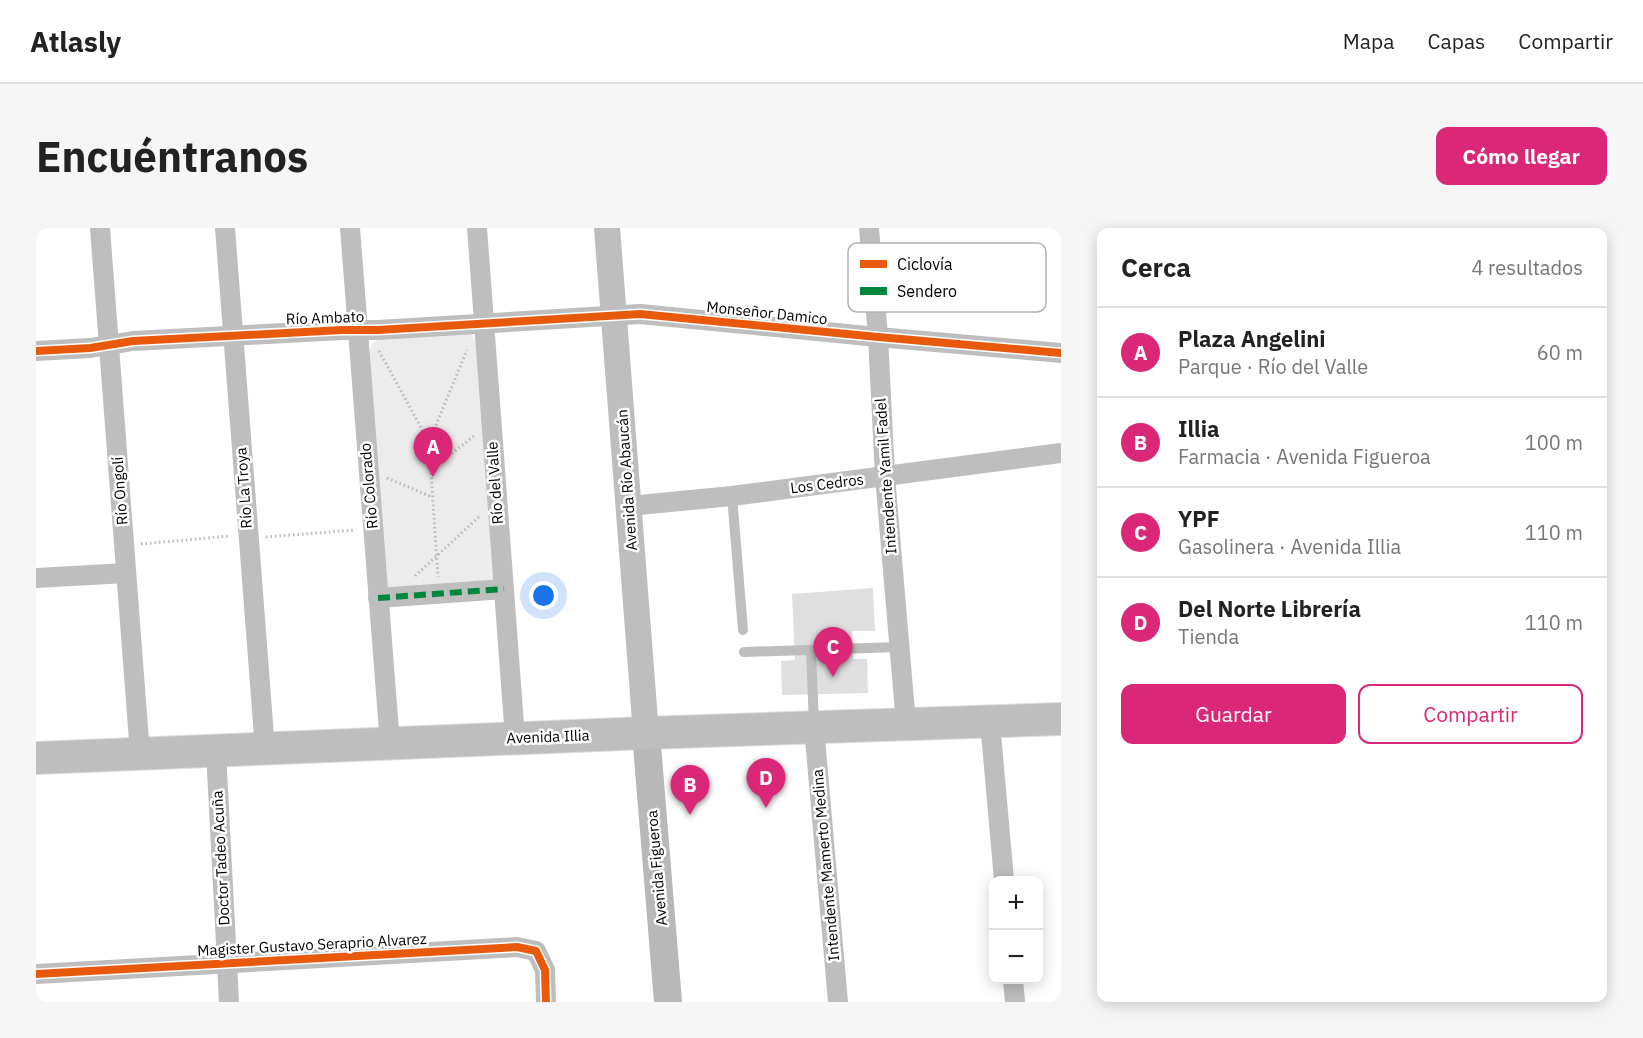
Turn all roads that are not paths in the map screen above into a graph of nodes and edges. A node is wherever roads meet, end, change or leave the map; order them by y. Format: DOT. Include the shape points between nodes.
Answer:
graph roads {
  1 [pos="100,228"];
  2 [pos="225,228"];
  3 [pos="350,228"];
  4 [pos="477,228"];
  5 [pos="607,228"];
  6 [pos="869,228"];
  7 [pos="870,243"];
  8 [pos="876,312"];
  9 [pos="614,314"];
  10 [pos="483,323"];
  11 [pos="357,330"];
  12 [pos="233,336"];
  13 [pos="878,338"];
  14 [pos="110,346"];
  15 [pos="36,351"];
  16 [pos="1061,353"];
  17 [pos="1061,453"];
  18 [pos="885,476"];
  19 [pos="732,496"];
  20 [pos="629,506"];
  21 [pos="126,573"];
  22 [pos="36,578"];
  23 [pos="504,589"];
  24 [pos="385,598"];
  25 [pos="743,630"];
  26 [pos="899,647"];
  27 [pos="811,650"];
  28 [pos="744,652"];
  29 [pos="1061,720"];
  30 [pos="990,722"];
  31 [pos="906,724"];
  32 [pos="814,727"];
  33 [pos="646,733"];
  34 [pos="515,738"];
  35 [pos="390,744"];
  36 [pos="265,749"];
  37 [pos="216,751"];
  38 [pos="140,754"];
  39 [pos="36,758"];
  40 [pos="1004,876"];
  41 [pos="226,964"];
  42 [pos="36,974"];
  43 [pos="1013,984"];
  44 [pos="229,1002"];
  45 [pos="546,1002"];
  46 [pos="668,1002"];
  47 [pos="838,1002"];
  48 [pos="1015,1002"];
  1 -- 14 [label="street, Río Ongolí"];
  2 -- 12 [label="street, Río La Troya"];
  3 -- 11 [label="street, Río Colorado"];
  4 -- 10 [label="street, Río del Valle"];
  5 -- 9 [label="street, Avenida Río Abaucán"];
  6 -- 7 [label="street, Intendente Yamil Fadel"];
  8 -- 13 [label="street, Intendente Yamil Fadel"];
  9 -- 10 [label="street, Río Ambato"];
  9 -- 13 [label="street, Monseñor Damico"];
  9 -- 20 [label="street, Avenida Río Abaucán"];
  10 -- 11 [label="street, Río Ambato"];
  10 -- 23 [label="street, Río del Valle"];
  11 -- 12 [label="street, Río Ambato"];
  11 -- 24 [label="street, Río Colorado"];
  12 -- 14 [label="street, Río Ambato" via="134,341"];
  12 -- 36 [label="street, Río La Troya"];
  13 -- 16 [label="street, Monseñor Damico"];
  13 -- 18 [label="street, Intendente Yamil Fadel"];
  14 -- 15 [label="street, Río Ambato"];
  14 -- 21 [label="street, Río Ongolí"];
  17 -- 18 [label="street, Los Cedros"];
  18 -- 19 [label="street, Los Cedros"];
  18 -- 26 [label="street, Intendente Yamil Fadel"];
  19 -- 20 [label="street, Los Cedros"];
  19 -- 25 [label="lane"];
  20 -- 33 [label="street, Avenida Río Abaucán"];
  21 -- 22 [label="street"];
  21 -- 38 [label="street, Río Ongolí"];
  23 -- 24 [label="street"];
  23 -- 34 [label="street, Río del Valle"];
  24 -- 35 [label="street, Río Colorado"];
  26 -- 27 [label="lane"];
  26 -- 31 [label="street, Intendente Yamil Fadel"];
  27 -- 28 [label="lane"];
  27 -- 32 [label="lane"];
  29 -- 30 [label="main road, Avenida Illia"];
  30 -- 31 [label="main road, Avenida Illia"];
  30 -- 40 [label="street"];
  31 -- 32 [label="main road, Avenida Illia"];
  32 -- 33 [label="main road, Avenida Illia"];
  32 -- 47 [label="street, Intendente Mamerto Medina"];
  33 -- 34 [label="main road, Avenida Illia"];
  33 -- 46 [label="main road, Avenida Figueroa"];
  34 -- 35 [label="main road, Avenida Illia"];
  35 -- 36 [label="main road, Avenida Illia"];
  36 -- 37 [label="main road, Avenida Illia"];
  37 -- 38 [label="main road, Avenida Illia"];
  37 -- 41 [label="street, Doctor Tadeo Acuña"];
  38 -- 39 [label="main road, Avenida Illia"];
  41 -- 42 [label="street, Magister Gustavo Seraprio Alvarez"];
  41 -- 44 [label="street, Doctor Tadeo Acuña"];
  41 -- 45 [label="street, Magister Gustavo Seraprio Alvarez" via="517,947 536,951 545,970"];
  43 -- 48 [label="street"];
}
